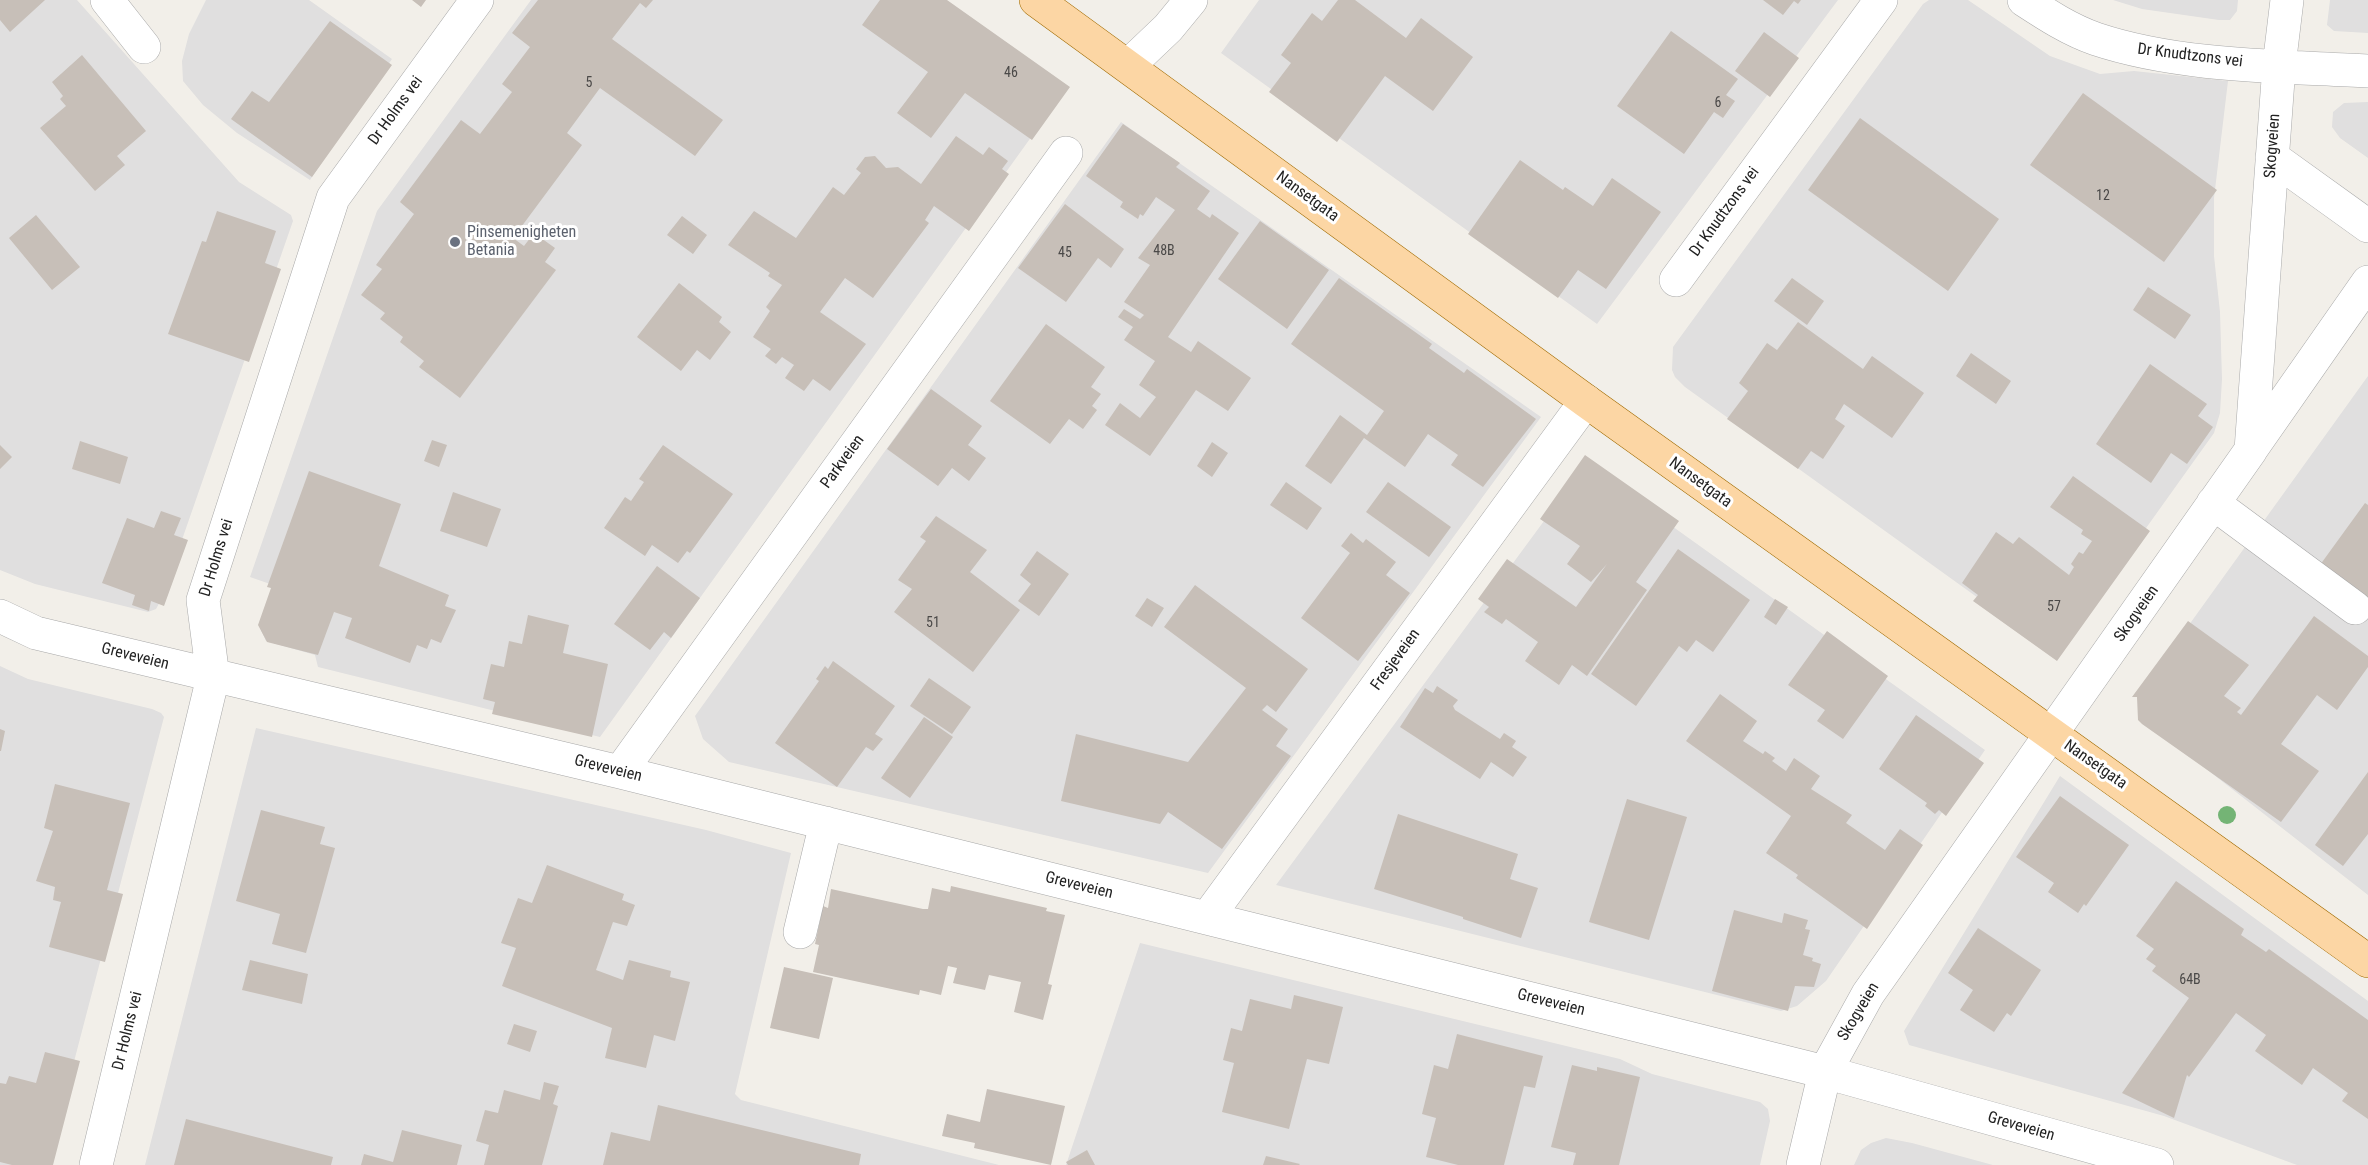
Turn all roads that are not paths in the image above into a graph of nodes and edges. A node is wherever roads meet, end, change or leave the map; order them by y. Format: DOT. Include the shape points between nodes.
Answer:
graph roads {
  1 [pos="107,0"];
  2 [pos="477,0"];
  3 [pos="1036,0"];
  4 [pos="1191,0"];
  5 [pos="1881,0"];
  6 [pos="2024,0"];
  7 [pos="2287,0"];
  8 [pos="144,47"];
  9 [pos="1128,66"];
  10 [pos="2279,66"];
  11 [pos="2368,71"];
  12 [pos="1066,153"];
  13 [pos="2272,157"];
  14 [pos="2368,226"];
  15 [pos="1676,280"];
  16 [pos="2368,282"];
  17 [pos="1586,401"];
  18 [pos="2251,450"];
  19 [pos="2213,503"];
  20 [pos="2355,608"];
  21 [pos="0,616"];
  22 [pos="213,677"];
  23 [pos="2053,735"];
  24 [pos="620,772"];
  25 [pos="826,823"];
  26 [pos="1206,918"];
  27 [pos="800,932"];
  28 [pos="2368,960"];
  29 [pos="1825,1072"];
  30 [pos="96,1165"];
  31 [pos="1803,1165"];
  32 [pos="2157,1165"];
  1 -- 8 [label="street"];
  2 -- 22 [label="street, Dr Holms vei" via="333,198 202,600"];
  3 -- 9 [label="main road, Nansetgata"];
  4 -- 9 [label="street"];
  5 -- 15 [label="street, Dr Knudtzons vei"];
  6 -- 10 [label="street, Dr Knudtzons vei" via="2064,25 2133,49"];
  7 -- 10 [label="street, Skogveien"];
  9 -- 17 [label="main road, Nansetgata"];
  10 -- 11 [label="street, Dr Knudtzons vei"];
  10 -- 13 [label="street, Skogveien"];
  12 -- 24 [label="street, Parkveien"];
  13 -- 14 [label="street"];
  13 -- 18 [label="street, Skogveien"];
  16 -- 18 [label="street"];
  17 -- 23 [label="main road, Nansetgata"];
  17 -- 26 [label="street, Fresjeveien"];
  18 -- 19 [label="street, Skogveien"];
  19 -- 20 [label="street"];
  19 -- 23 [label="street, Skogveien"];
  21 -- 22 [label="street, Greveveien" via="36,633"];
  22 -- 24 [label="street, Greveveien"];
  22 -- 30 [label="street, Dr Holms vei"];
  23 -- 28 [label="main road, Nansetgata"];
  23 -- 29 [label="street, Skogveien" via="1868,994"];
  24 -- 25 [label="street, Greveveien"];
  25 -- 26 [label="street, Greveveien"];
  25 -- 27 [label="street"];
  26 -- 29 [label="street, Greveveien"];
  29 -- 31 [label="street, Skogveien"];
  29 -- 32 [label="street, Greveveien"];
}
